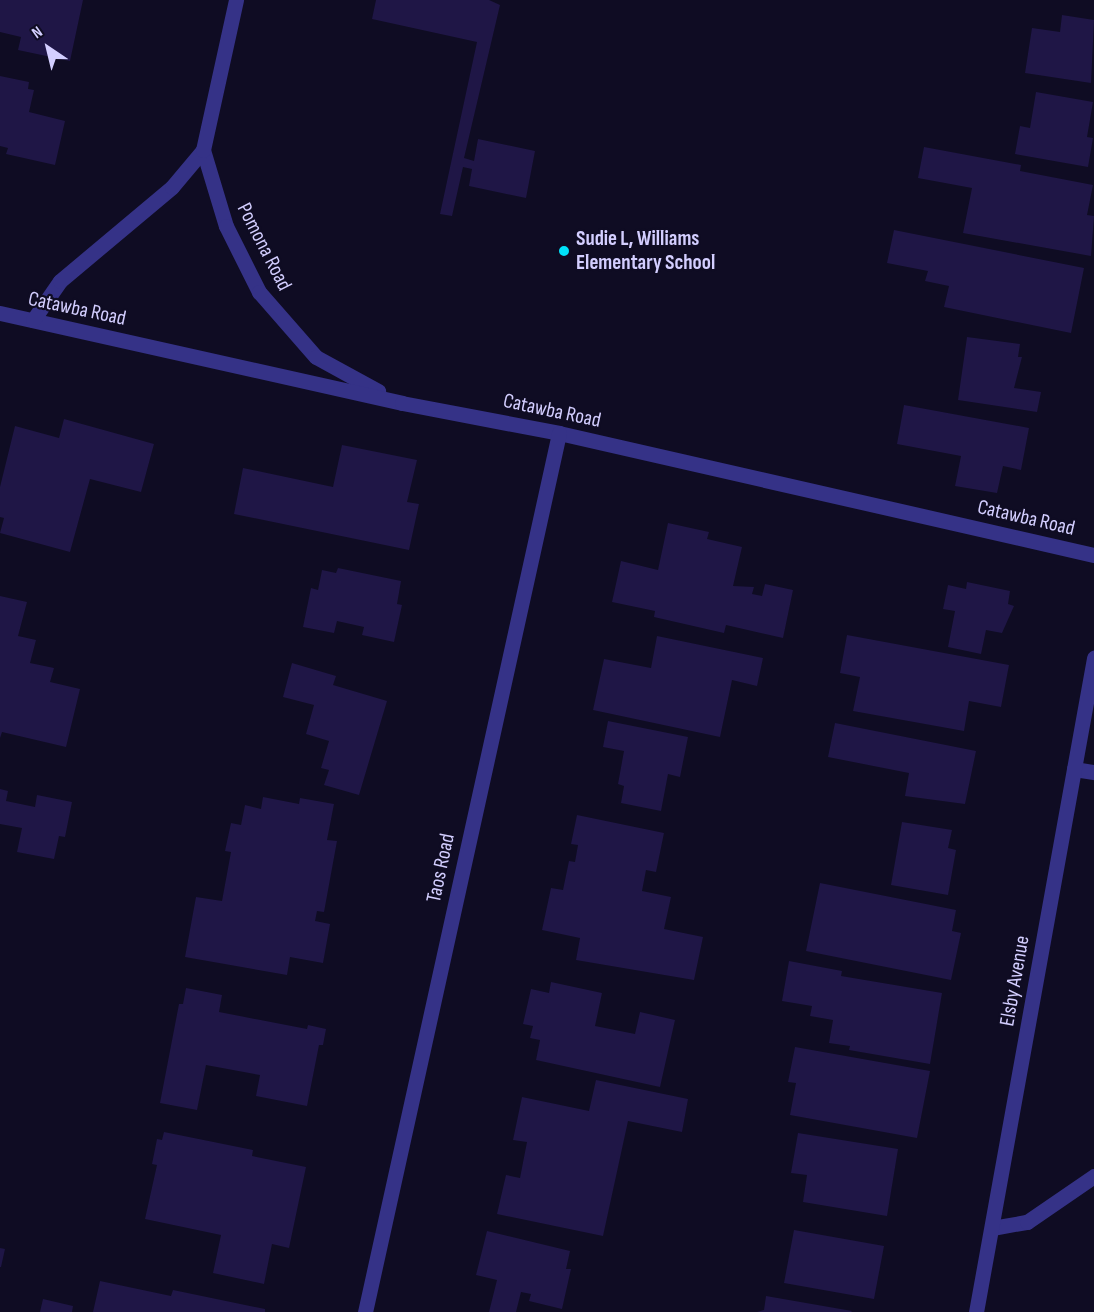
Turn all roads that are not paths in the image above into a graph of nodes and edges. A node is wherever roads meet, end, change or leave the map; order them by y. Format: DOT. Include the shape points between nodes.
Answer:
graph roads {
  1 [pos="236,0"];
  2 [pos="203,150"];
  3 [pos="0,314"];
  4 [pos="33,320"];
  5 [pos="402,403"];
  6 [pos="558,433"];
  7 [pos="1094,555"];
  8 [pos="1094,658"];
  9 [pos="1074,769"];
  10 [pos="1094,772"];
  11 [pos="1094,1176"];
  12 [pos="992,1228"];
  13 [pos="365,1312"];
  14 [pos="976,1312"];
  1 -- 2 [label="street, Pomona Road"];
  2 -- 4 [label="street, Pomona Road" via="172,187 60,281"];
  2 -- 5 [label="street, Pomona Road" via="226,226 259,292 316,357 337,372"];
  3 -- 4 [label="street, Catawba Road"];
  4 -- 5 [label="street, Catawba Road"];
  5 -- 6 [label="street, Catawba Road"];
  6 -- 7 [label="street, Catawba Road"];
  6 -- 13 [label="street, Taos Road"];
  8 -- 9 [label="street, Elsby Avenue"];
  9 -- 10 [label="street"];
  9 -- 12 [label="street, Elsby Avenue"];
  11 -- 12 [label="street" via="1028,1222"];
  12 -- 14 [label="street, Elsby Avenue"];
}
